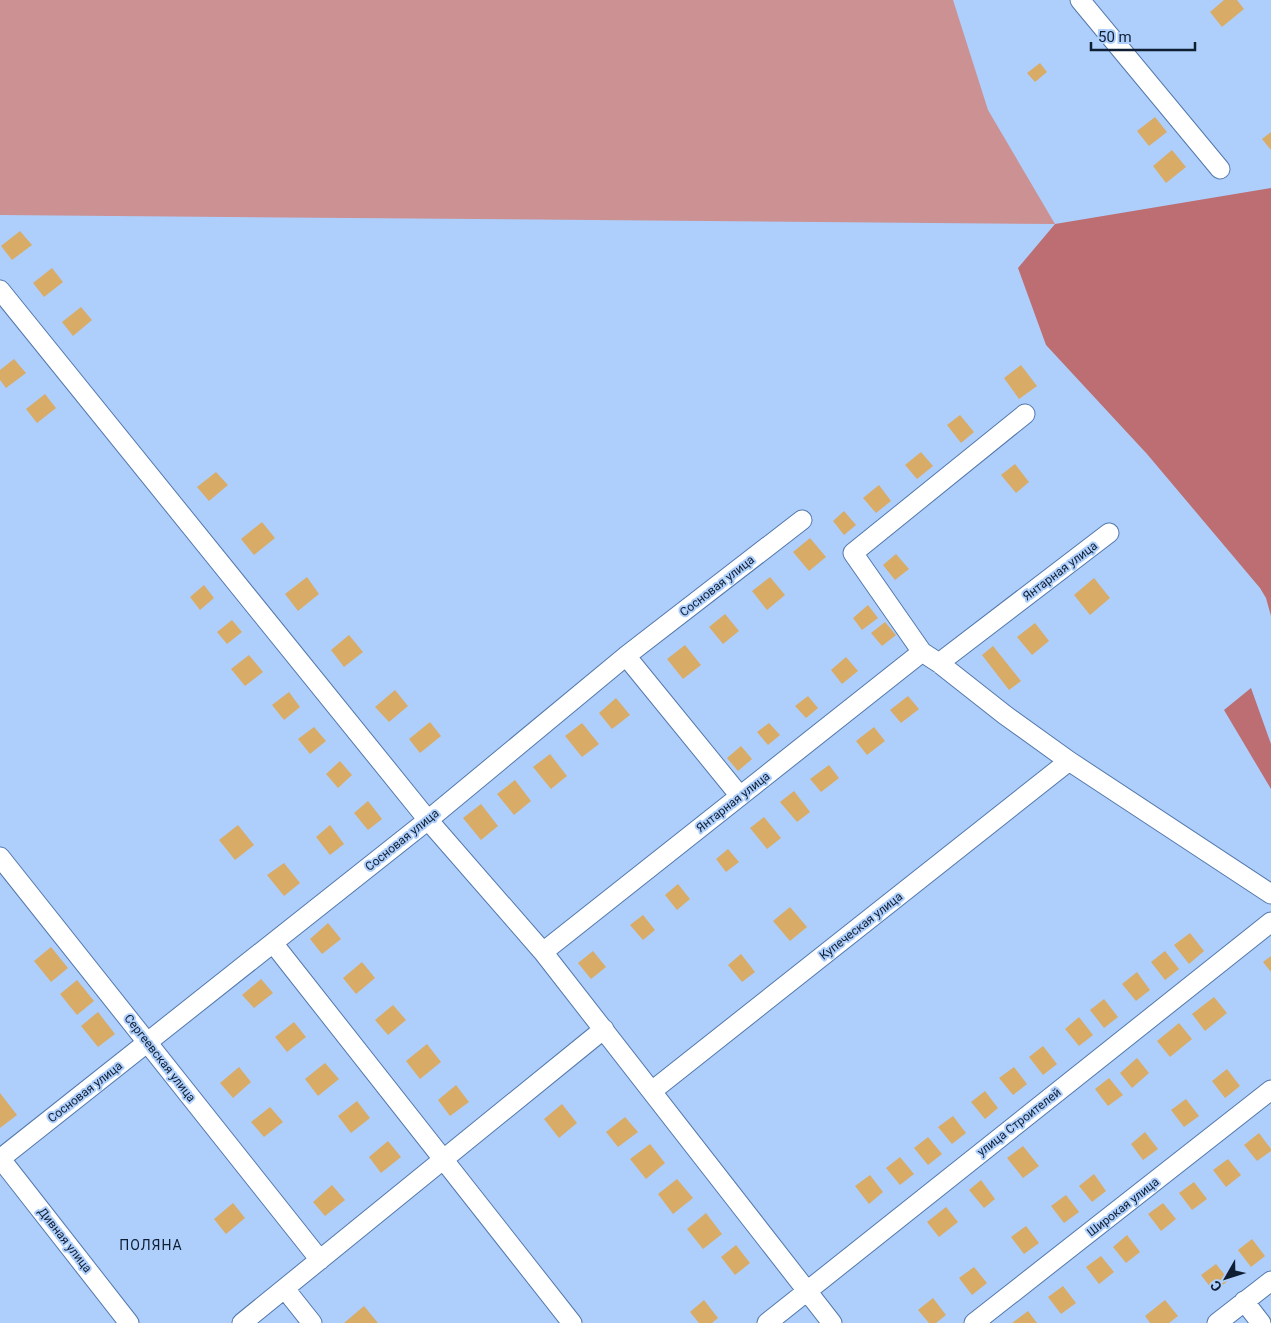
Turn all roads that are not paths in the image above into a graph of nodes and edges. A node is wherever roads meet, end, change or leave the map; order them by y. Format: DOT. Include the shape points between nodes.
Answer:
graph roads {
  1 [pos="1080,0"];
  2 [pos="1220,169"];
  3 [pos="0,290"];
  4 [pos="1025,414"];
  5 [pos="802,520"];
  6 [pos="1109,533"];
  7 [pos="922,652"];
  8 [pos="626,656"];
  9 [pos="939,663"];
  10 [pos="1069,761"];
  11 [pos="740,796"];
  12 [pos="428,820"];
  13 [pos="0,857"];
  14 [pos="1271,894"];
  15 [pos="1271,922"];
  16 [pos="273,943"];
  17 [pos="544,952"];
  18 [pos="604,1029"];
  19 [pos="147,1042"];
  20 [pos="1271,1090"];
  21 [pos="652,1091"];
  22 [pos="0,1158"];
  23 [pos="444,1159"];
  24 [pos="320,1260"];
  25 [pos="1271,1281"];
  26 [pos="285,1288"];
  27 [pos="808,1290"];
  28 [pos="1244,1301"];
  29 [pos="129,1323"];
  30 [pos="242,1323"];
  31 [pos="312,1323"];
  32 [pos="572,1323"];
  33 [pos="766,1323"];
  34 [pos="832,1323"];
  35 [pos="974,1323"];
  36 [pos="1217,1323"];
  37 [pos="1261,1323"];
  1 -- 2 [label="street"];
  3 -- 12 [label="street"];
  4 -- 7 [label="street" via="853,553"];
  5 -- 8 [label="street, Сосновая улица"];
  6 -- 9 [label="street, Янтарная улица"];
  7 -- 9 [label="street"];
  7 -- 11 [label="street, Янтарная улица"];
  8 -- 11 [label="street"];
  8 -- 12 [label="street, Сосновая улица"];
  9 -- 10 [label="street"];
  10 -- 14 [label="street"];
  10 -- 21 [label="street, Купеческая улица"];
  11 -- 17 [label="street, Янтарная улица"];
  12 -- 16 [label="street, Сосновая улица"];
  12 -- 17 [label="street"];
  13 -- 19 [label="street, Сергеевская улица"];
  15 -- 27 [label="street, улица Строителей"];
  16 -- 19 [label="street, Сосновая улица"];
  16 -- 23 [label="street"];
  17 -- 18 [label="street"];
  18 -- 21 [label="street"];
  18 -- 23 [label="street"];
  19 -- 22 [label="street, Сосновая улица"];
  19 -- 24 [label="street, Сергеевская улица"];
  20 -- 35 [label="street, Широкая улица"];
  21 -- 27 [label="street"];
  22 -- 29 [label="street, Дивная улица"];
  23 -- 24 [label="street"];
  23 -- 32 [label="street"];
  24 -- 26 [label="street"];
  25 -- 28 [label="street"];
  26 -- 30 [label="street"];
  26 -- 31 [label="street"];
  27 -- 33 [label="street, улица Строителей"];
  27 -- 34 [label="street"];
  28 -- 36 [label="street"];
  28 -- 37 [label="street"];
}
